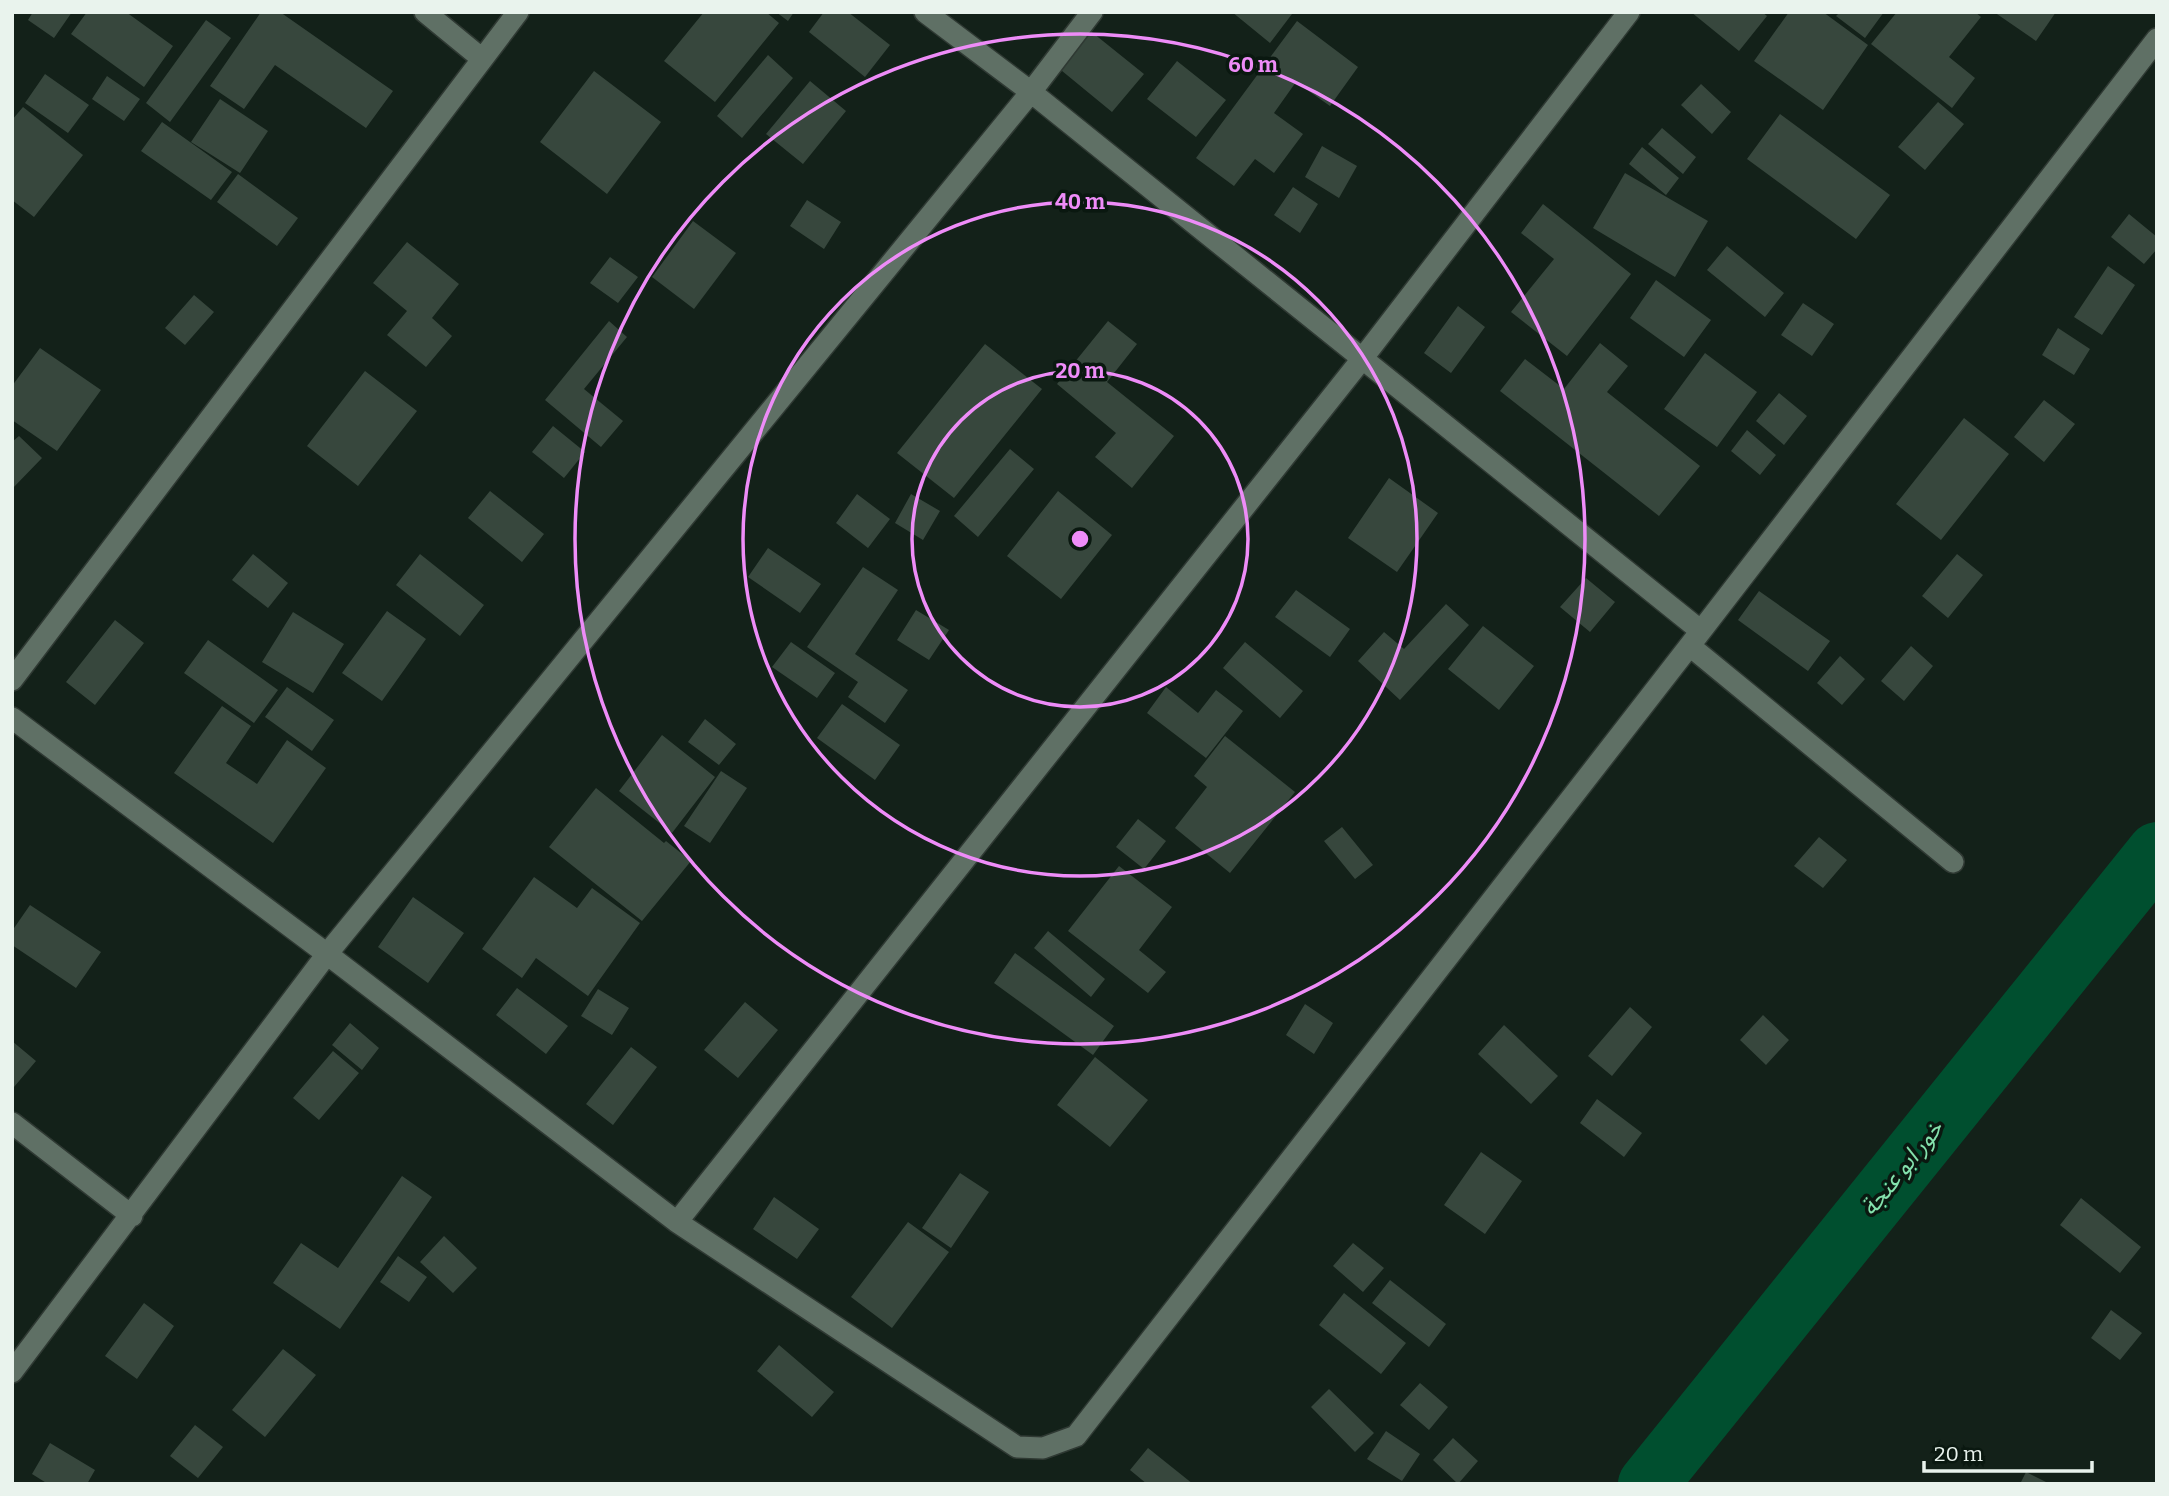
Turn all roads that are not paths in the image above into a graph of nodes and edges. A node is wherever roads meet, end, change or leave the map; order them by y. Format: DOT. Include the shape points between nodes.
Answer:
graph roads {
  1 [pos="425,12"];
  2 [pos="518,12"];
  3 [pos="925,12"];
  4 [pos="1092,12"];
  5 [pos="1629,12"];
  6 [pos="2157,38"];
  7 [pos="481,58"];
  8 [pos="1031,92"];
  9 [pos="1362,359"];
  10 [pos="1695,639"];
  11 [pos="12,680"];
  12 [pos="12,718"];
  13 [pos="1953,862"];
  14 [pos="327,954"];
  15 [pos="12,1124"];
  16 [pos="132,1216"];
  17 [pos="677,1222"];
  18 [pos="12,1372"];
  1 -- 7 [label="street"];
  2 -- 7 [label="street"];
  3 -- 8 [label="street"];
  4 -- 8 [label="street"];
  5 -- 9 [label="street"];
  6 -- 10 [label="street"];
  7 -- 11 [label="street"];
  8 -- 9 [label="street"];
  8 -- 14 [label="street"];
  9 -- 10 [label="street"];
  9 -- 17 [label="street"];
  10 -- 13 [label="street"];
  10 -- 17 [label="street" via="1076,1436 1044,1448 1017,1447"];
  12 -- 14 [label="street"];
  14 -- 16 [label="street"];
  14 -- 17 [label="street"];
  15 -- 16 [label="street"];
  16 -- 18 [label="street"];
}
